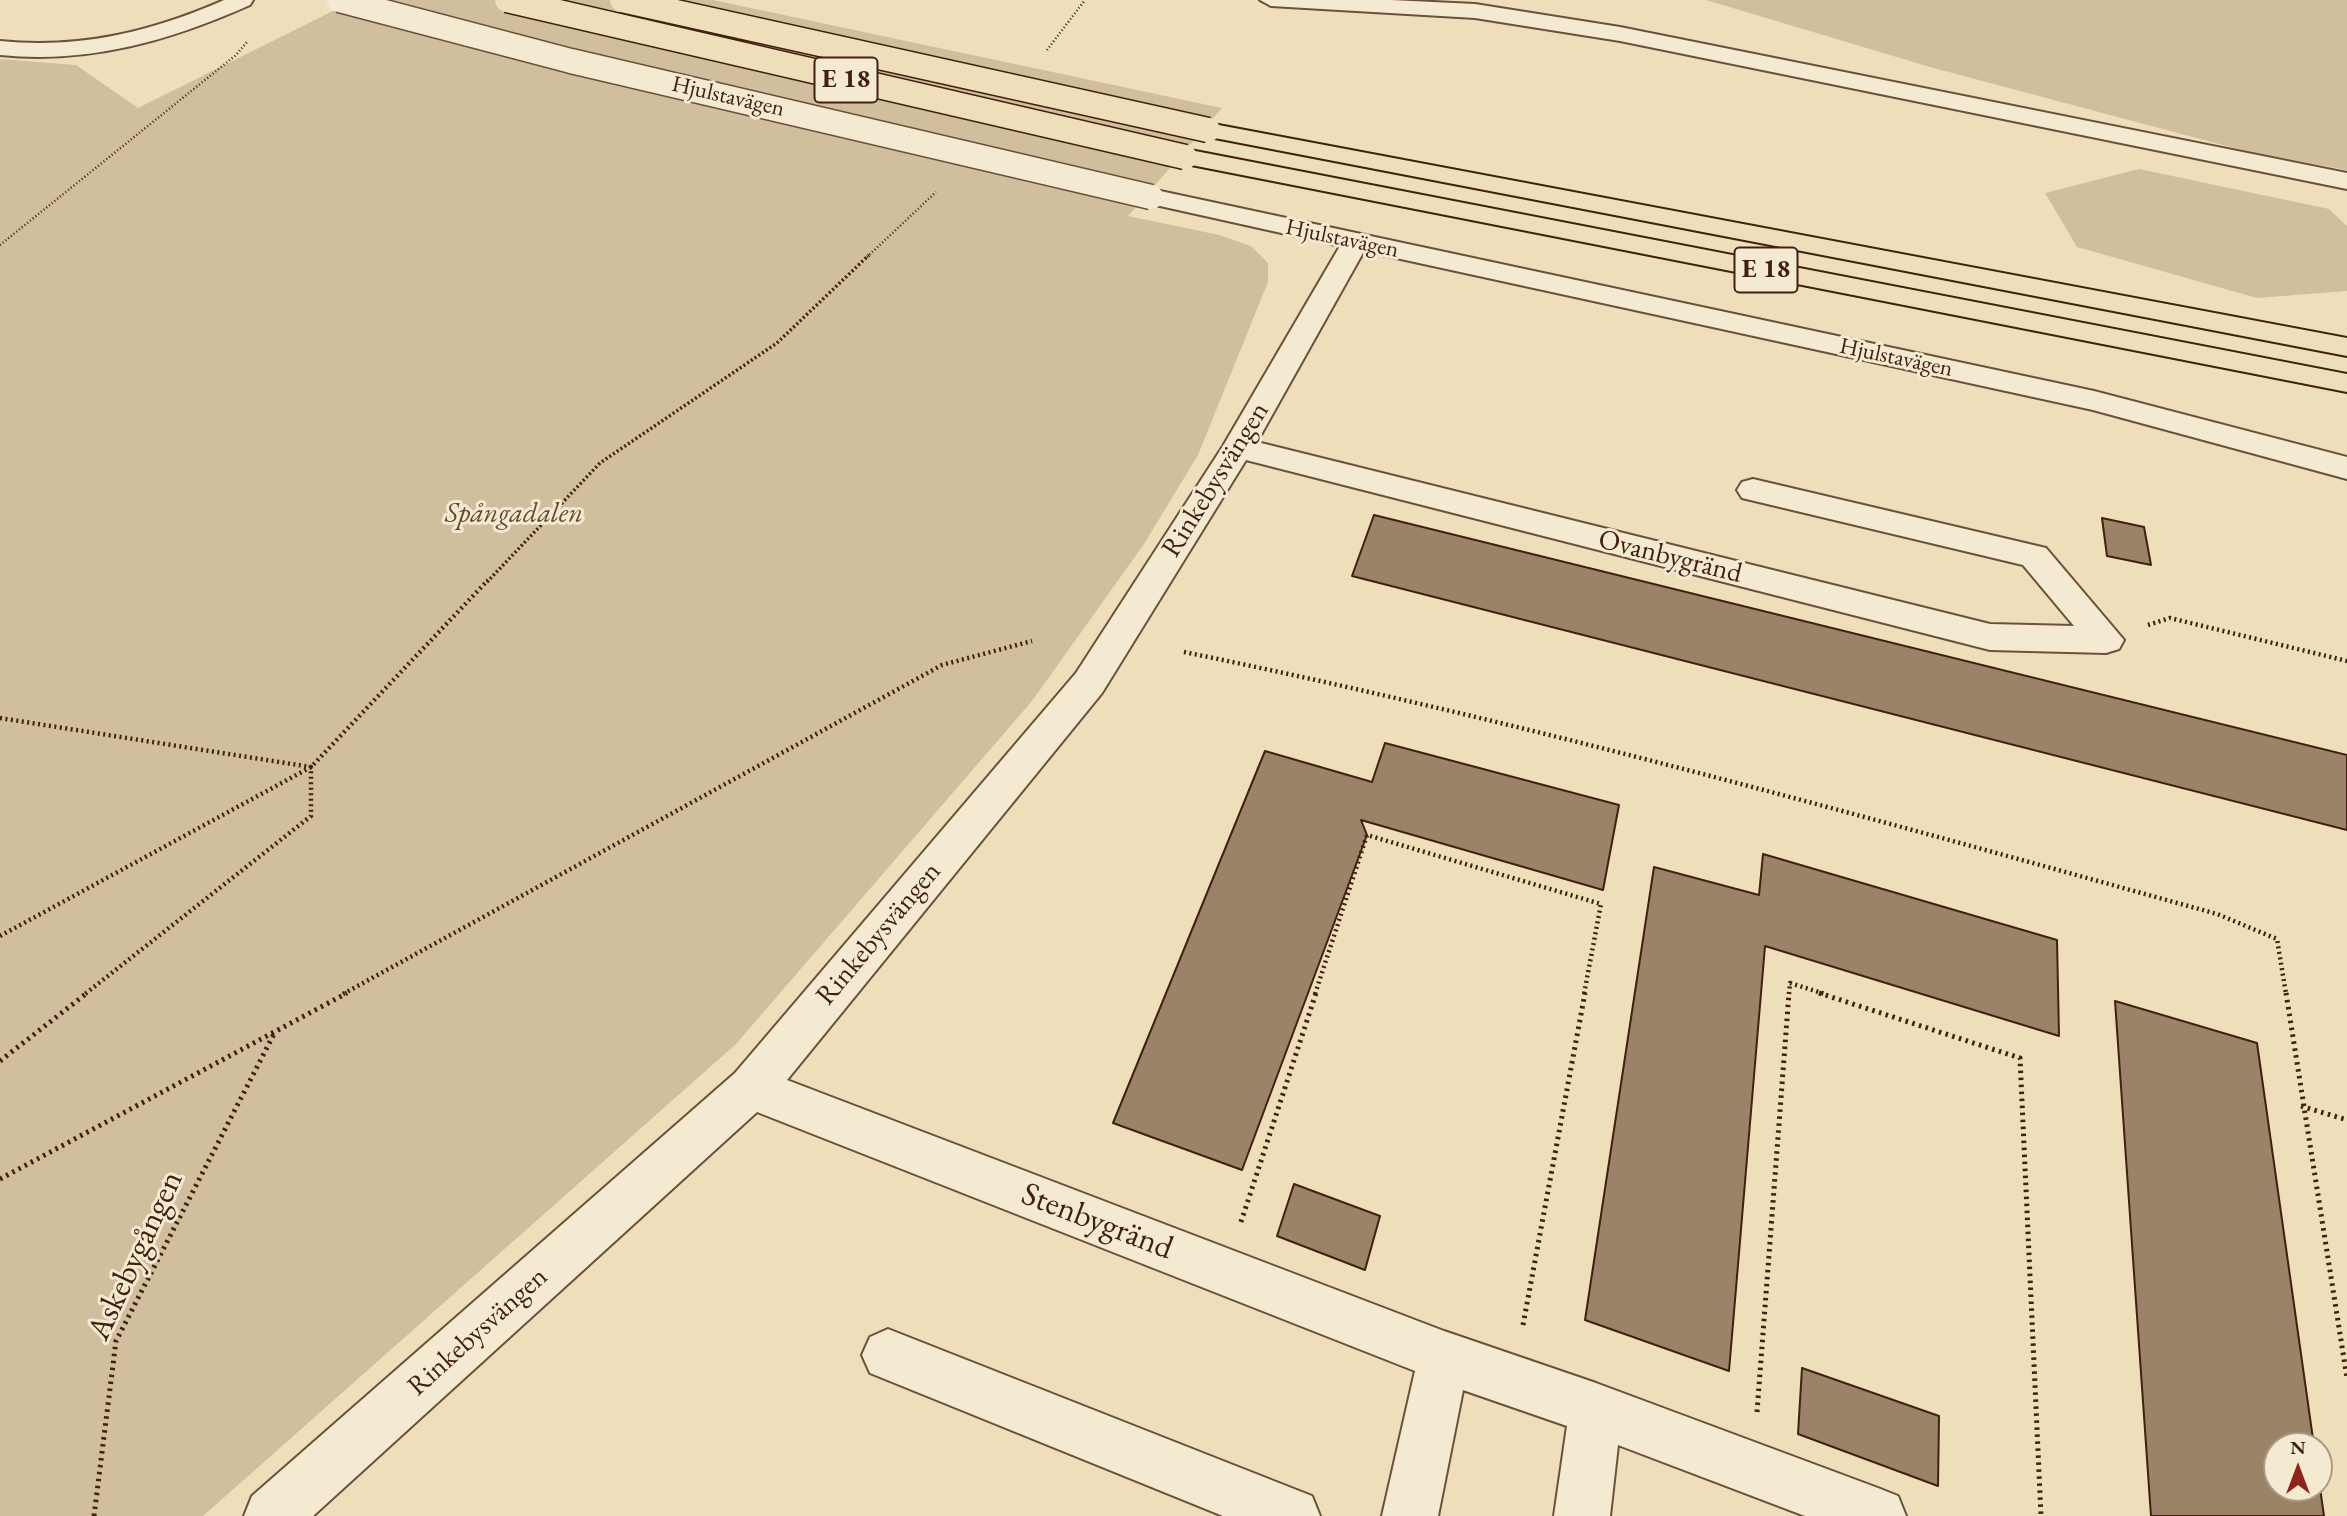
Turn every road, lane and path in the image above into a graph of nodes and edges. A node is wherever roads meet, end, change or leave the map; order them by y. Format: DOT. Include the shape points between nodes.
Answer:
graph roads {
  1 [pos="242,0"];
  2 [pos="339,0"];
  3 [pos="507,0"];
  4 [pos="622,0"];
  5 [pos="1271,0"];
  6 [pos="251,37"];
  7 [pos="0,48"];
  8 [pos="2347,181"];
  9 [pos="941,188"];
  10 [pos="1356,243"];
  11 [pos="0,244"];
  12 [pos="2347,347"];
  13 [pos="2347,383"];
  14 [pos="1238,448"];
  15 [pos="2347,468"];
  16 [pos="1753,490"];
  17 [pos="2106,640"];
  18 [pos="1032,641"];
  19 [pos="1184,652"];
  20 [pos="2347,661"];
  21 [pos="0,718"];
  22 [pos="311,767"];
  23 [pos="0,936"];
  24 [pos="275,1032"];
  25 [pos="0,1061"];
  26 [pos="751,1088"];
  27 [pos="2301,1106"];
  28 [pos="2347,1120"];
  29 [pos="0,1179"];
  30 [pos="1222,1271"];
  31 [pos="888,1355"];
  32 [pos="1444,1357"];
  33 [pos="2347,1378"];
  34 [pos="1513,1381"];
  35 [pos="1596,1410"];
  36 [pos="1753,1469"];
  37 [pos="94,1516"];
  38 [pos="272,1516"];
  39 [pos="1292,1516"];
  40 [pos="1410,1516"];
  41 [pos="1582,1516"];
  42 [pos="1878,1516"];
  43 [pos="2041,1516"];
  1 -- 7 [label="street" via="192,22 77,51"];
  2 -- 10 [label="street, Hjulstavägen, bridge" via="571,61"];
  3 -- 13 [label="highway, E 18, bridge" via="1185,157"];
  4 -- 12 [label="highway, E 18, bridge" via="1208,130"];
  5 -- 8 [label="street" via="1475,11 1619,34"];
  6 -- 11 [label="path" via="236,55"];
  9 -- 22 [label="path" via="777,343 600,463"];
  10 -- 14 [label="street, Rinkebysvängen"];
  10 -- 15 [label="street, Hjulstavägen" via="2094,401"];
  14 -- 17 [label="street, Ovanbygränd" via="1990,637"];
  14 -- 26 [label="street, Rinkebysvängen" via="1088,683"];
  16 -- 17 [label="street" via="2034,556"];
  17 -- 20 [label="path" via="2170,618"];
  18 -- 24 [label="path" via="942,665"];
  19 -- 27 [label="path" via="1348,683 1649,758 2217,914 2277,939"];
  21 -- 22 [label="path"];
  22 -- 23 [label="path"];
  22 -- 25 [label="path" via="311,816"];
  24 -- 29 [label="path"];
  24 -- 37 [label="path, Askebygången" via="116,1341"];
  26 -- 30 [label="street, Stenbygränd"];
  26 -- 38 [label="street, Rinkebysvängen"];
  27 -- 28 [label="path"];
  27 -- 33 [label="path"];
  30 -- 32 [label="street, Stenbygränd"];
  30 -- 34 [label="path" via="1367,835 1601,904"];
  31 -- 39 [label="street"];
  32 -- 34 [label="street, Stenbygränd"];
  32 -- 40 [label="street"];
  34 -- 35 [label="street, Stenbygränd"];
  35 -- 36 [label="street, Stenbygränd"];
  35 -- 41 [label="street"];
  36 -- 42 [label="street, Stenbygränd"];
  36 -- 43 [label="path" via="1790,983 2020,1058"];
}
